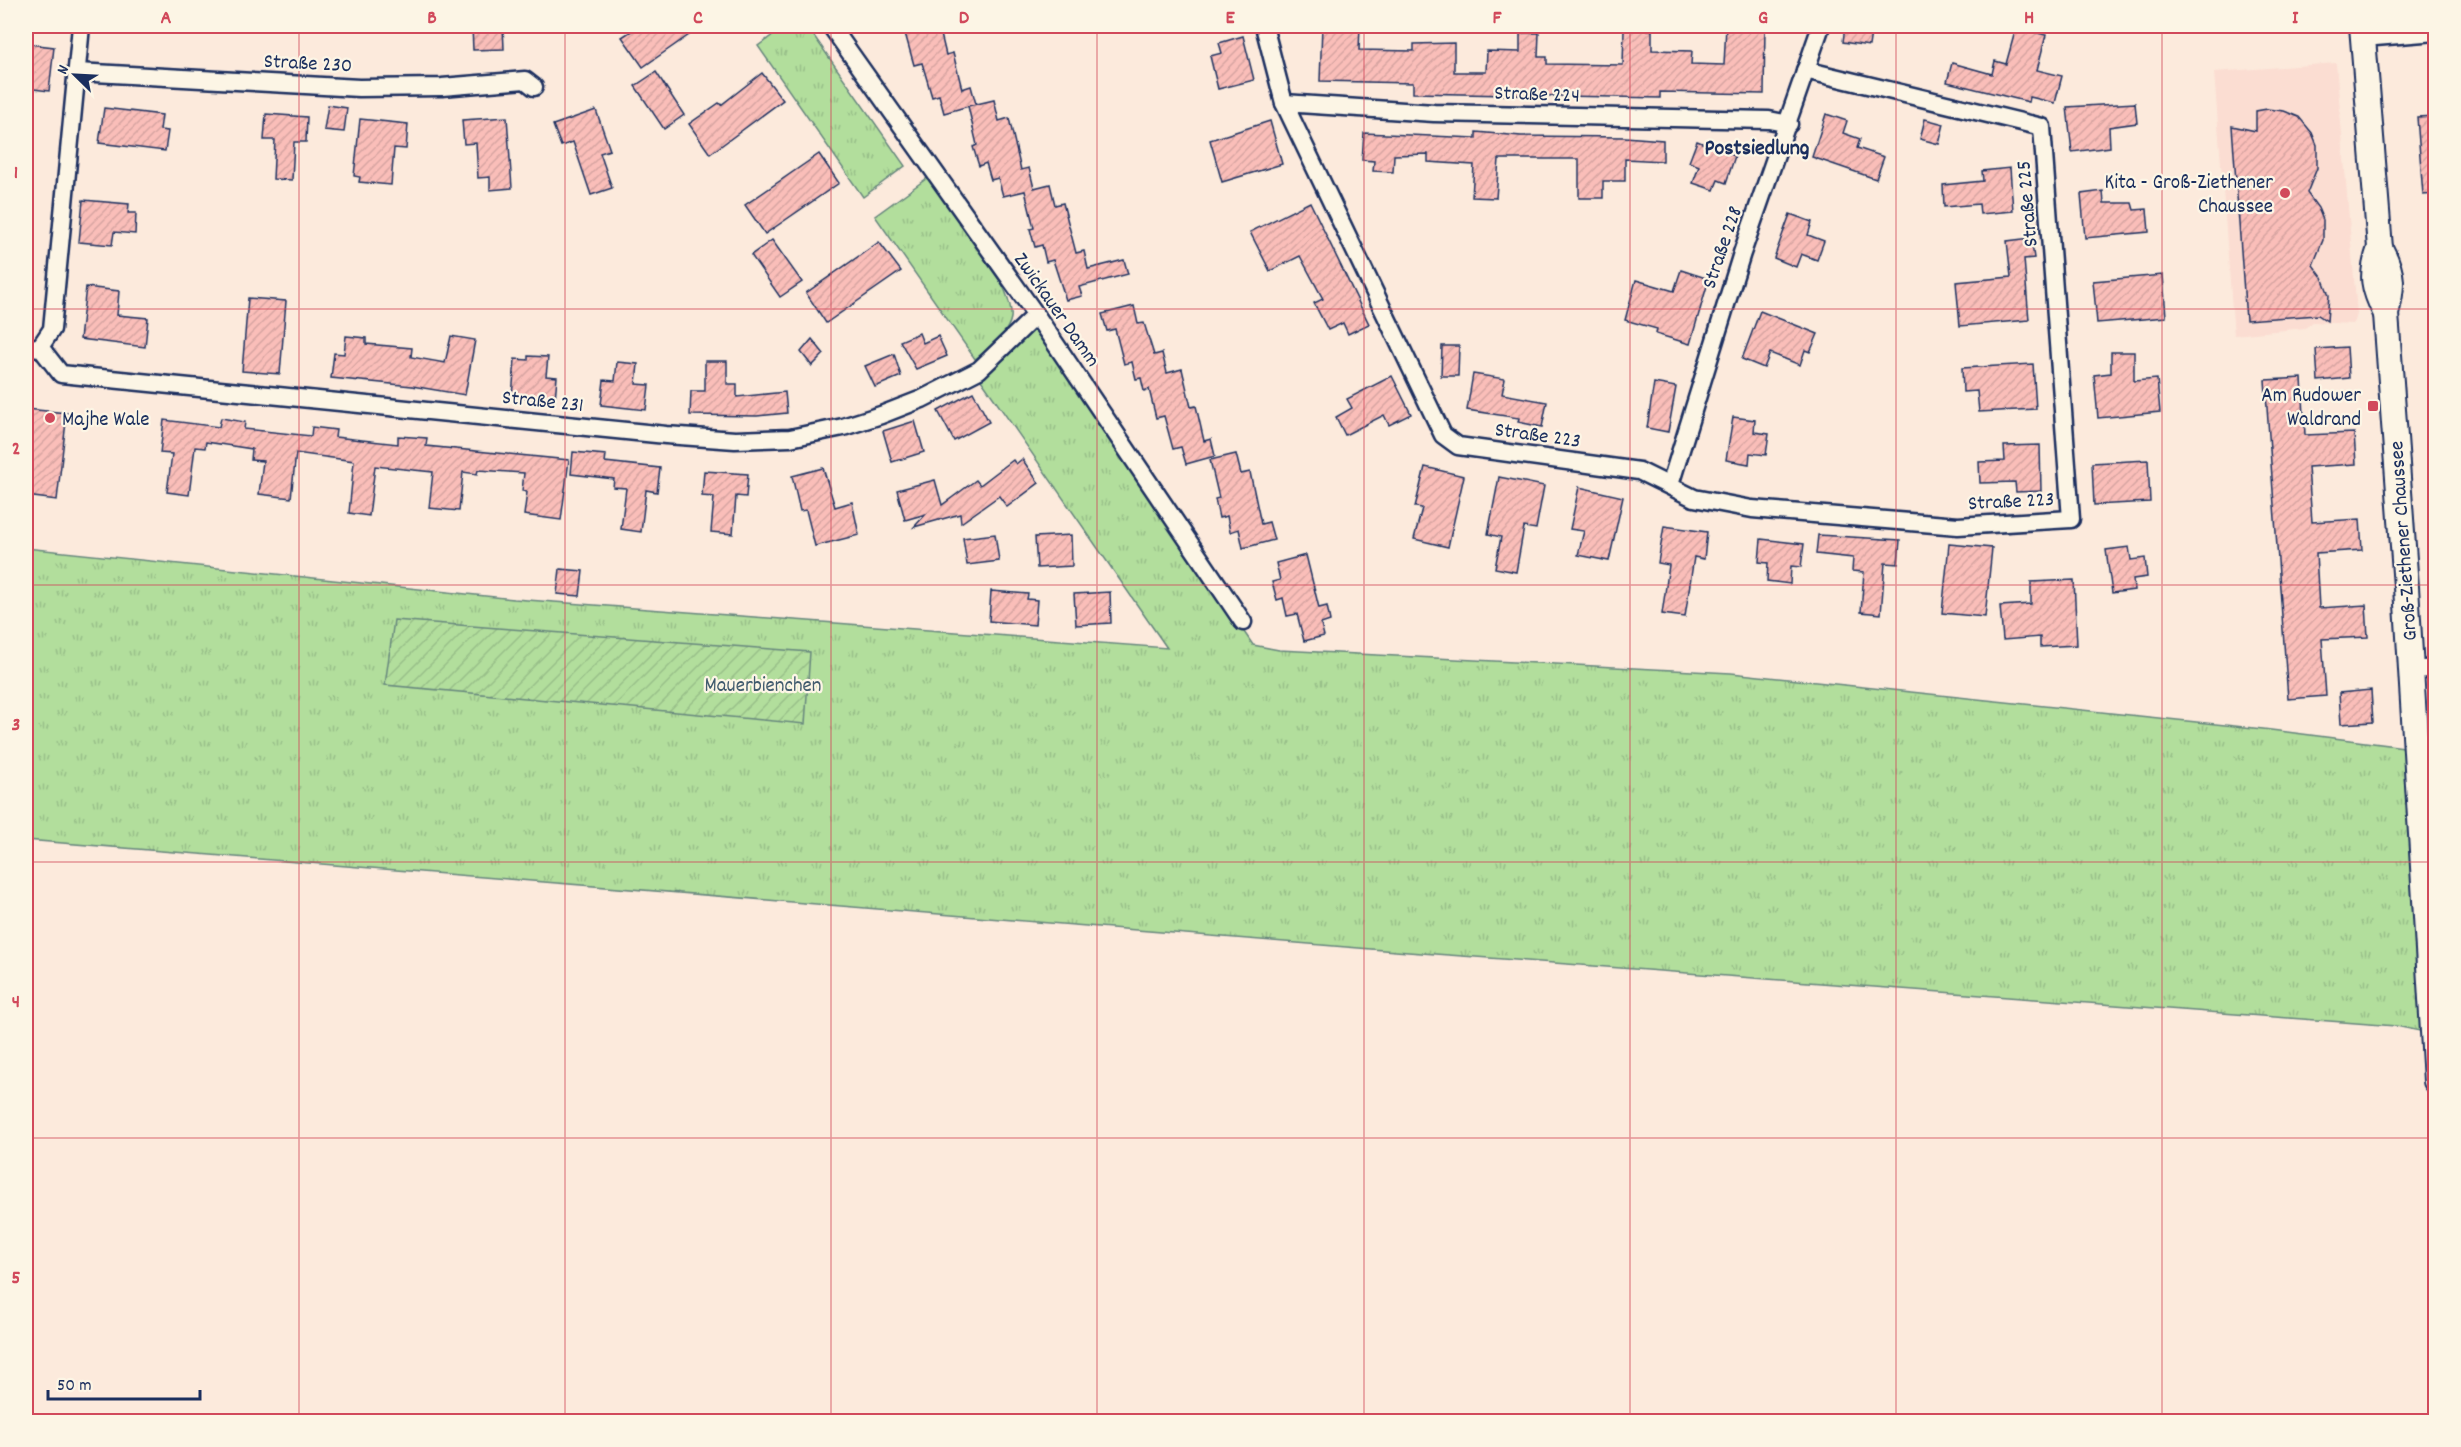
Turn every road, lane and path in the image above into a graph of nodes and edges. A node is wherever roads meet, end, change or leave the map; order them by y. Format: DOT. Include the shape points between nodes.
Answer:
graph roads {
  1 [pos="81,26"];
  2 [pos="831,26"];
  3 [pos="1264,26"];
  4 [pos="1821,26"];
  5 [pos="2363,32"];
  6 [pos="2436,32"];
  7 [pos="1805,70"];
  8 [pos="78,72"];
  9 [pos="534,87"];
  10 [pos="1284,103"];
  11 [pos="1789,124"];
  12 [pos="1036,315"];
  13 [pos="33,348"];
  14 [pos="1670,484"];
  15 [pos="2071,519"];
  16 [pos="1243,622"];
  17 [pos="2436,668"];
  18 [pos="2411,670"];
  19 [pos="2436,1081"];
  1 -- 8 [label="street"];
  2 -- 12 [label="street, Zwickauer Damm"];
  3 -- 10 [label="street, Straße 223"];
  4 -- 7 [label="street, Straße 228"];
  5 -- 6 [label="street"];
  5 -- 18 [label="street, Groß-Ziethener Chaussee" via="2380,248 2390,267 2392,291 2386,314"];
  7 -- 11 [label="street, Straße 228"];
  7 -- 15 [label="street, Straße 225" via="2042,127"];
  8 -- 9 [label="street, Straße 230" via="359,88 525,80"];
  8 -- 13 [label="street" via="52,329"];
  10 -- 11 [label="street, Straße 224" via="1434,113 1769,120"];
  10 -- 14 [label="street, Straße 223" via="1443,435 1458,446 1639,471"];
  11 -- 14 [label="street, Straße 228" via="1742,253"];
  12 -- 13 [label="street, Straße 231" via="979,370 881,415 790,438 735,440 61,374"];
  12 -- 16 [label="street, Zwickauer Damm"];
  14 -- 15 [label="street, Straße 223" via="1694,498 1828,517 1958,526"];
  17 -- 18 [label="street"];
  18 -- 19 [label="street, Groß-Ziethener Chaussee"];
}
